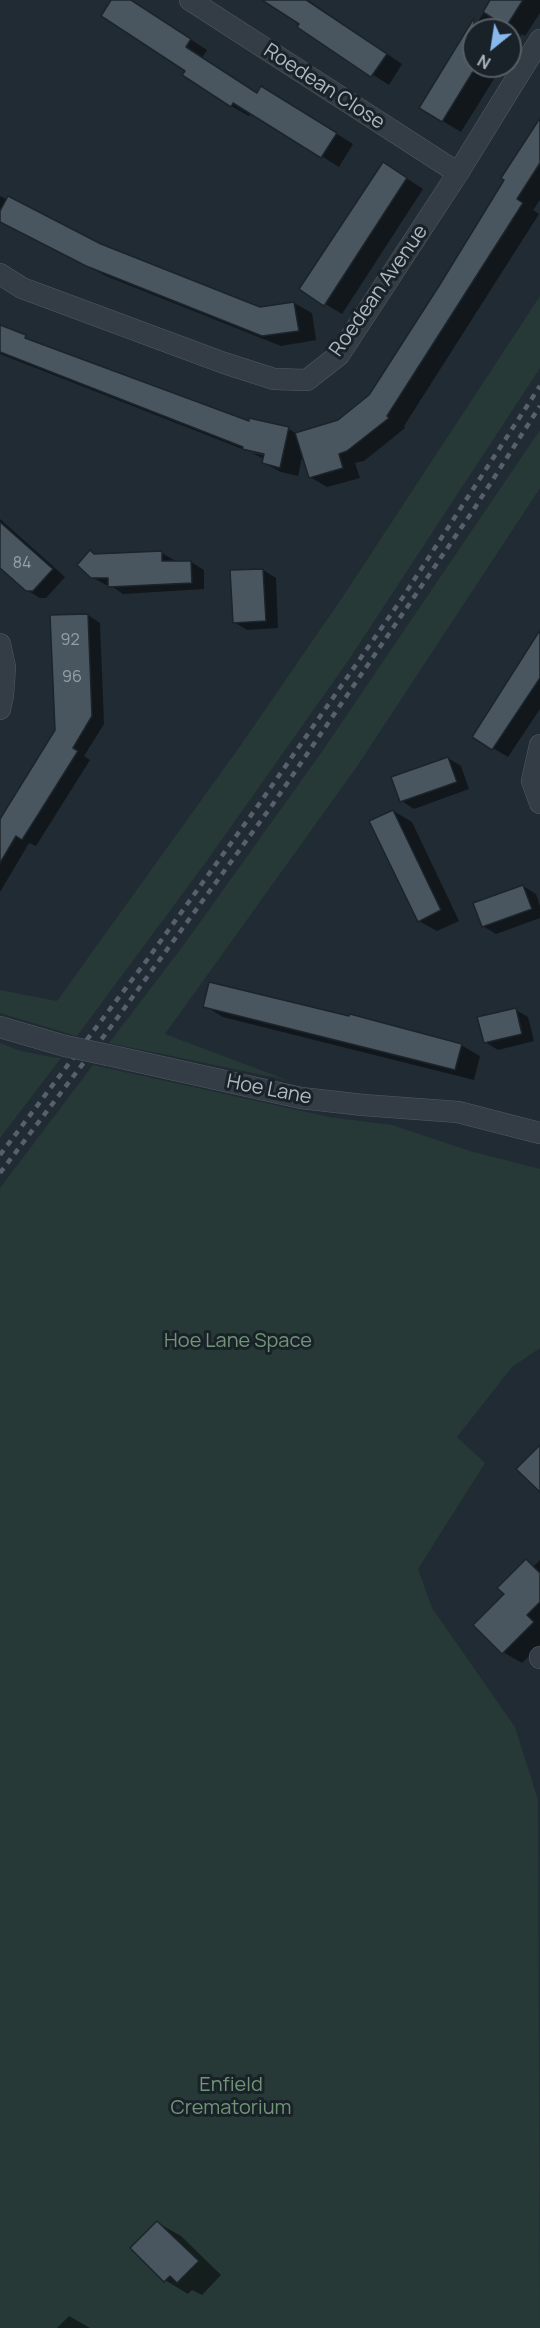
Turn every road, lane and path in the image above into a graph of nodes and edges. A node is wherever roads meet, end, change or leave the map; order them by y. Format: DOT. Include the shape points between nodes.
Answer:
graph roads {
  1 [pos="190,0"];
  2 [pos="540,40"];
  3 [pos="458,173"];
  4 [pos="0,274"];
  5 [pos="0,644"];
  6 [pos="0,709"];
  7 [pos="540,745"];
  8 [pos="540,803"];
  9 [pos="0,1028"];
  10 [pos="540,1133"];
  1 -- 3 [label="street, Roedean Close"];
  2 -- 3 [label="street, Roedean Avenue"];
  3 -- 4 [label="street, Roedean Avenue" via="339,355 307,380 274,379 224,363 22,288"];
  5 -- 6 [label="street" via="5,667"];
  7 -- 8 [label="street" via="532,781"];
  9 -- 10 [label="street, Hoe Lane, bridge" via="301,1098 458,1112"];
}
